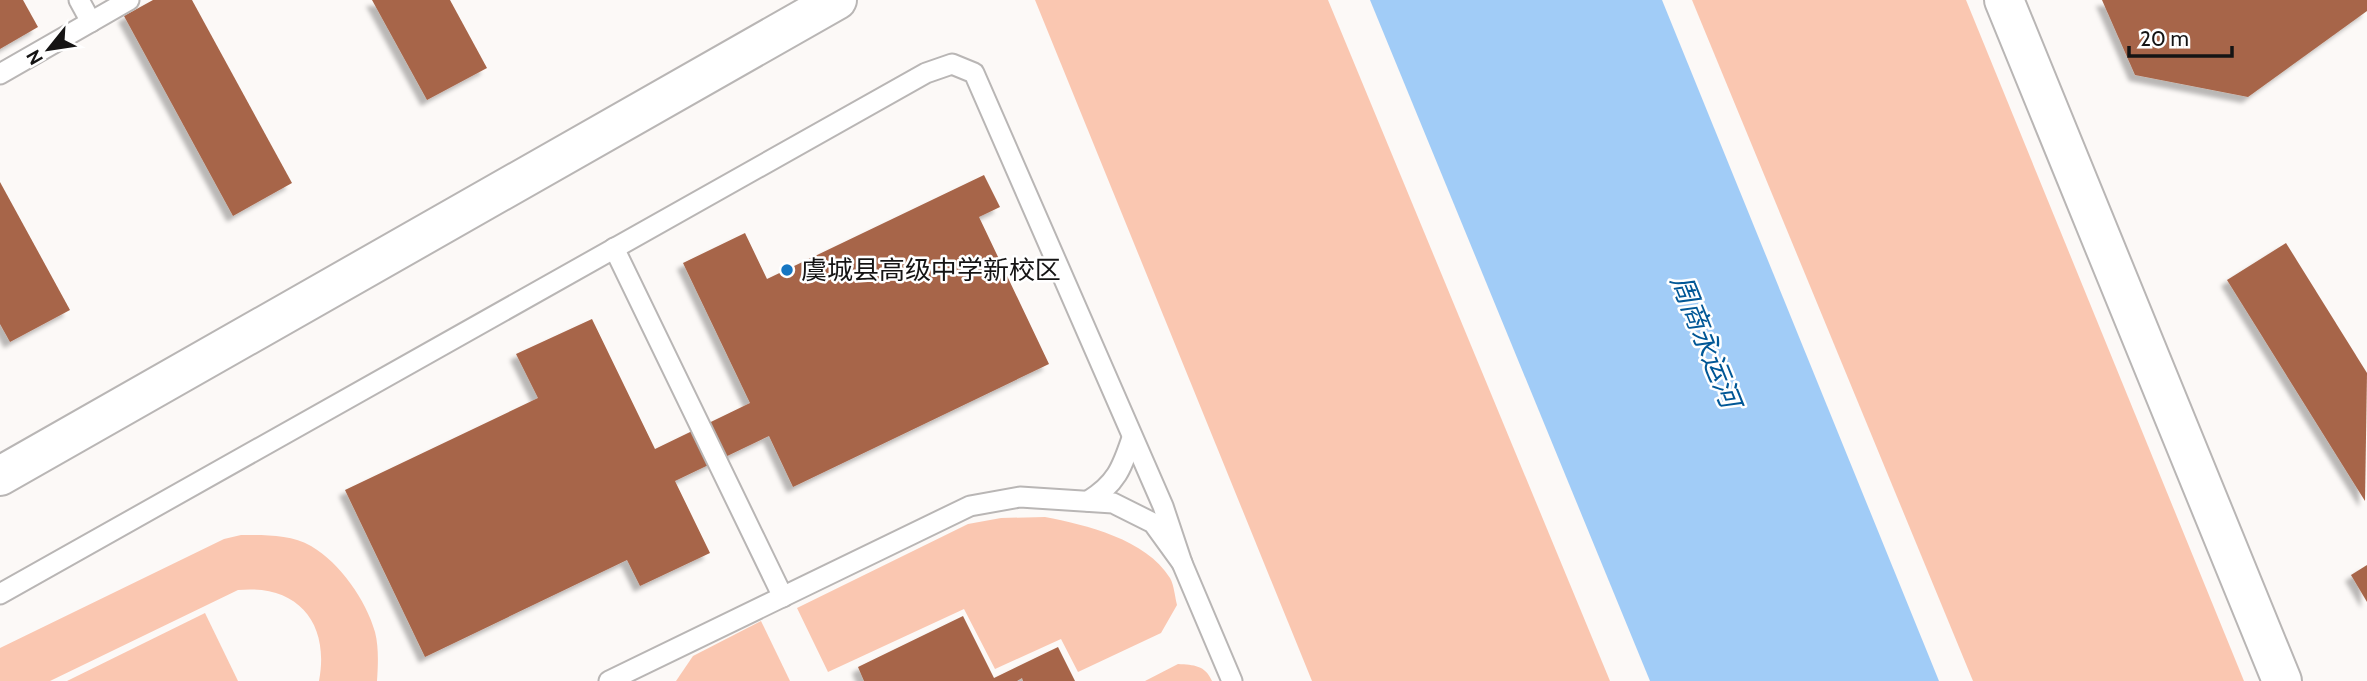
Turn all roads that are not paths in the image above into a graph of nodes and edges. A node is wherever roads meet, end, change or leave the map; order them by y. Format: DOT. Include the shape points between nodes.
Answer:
graph roads {
  1 [pos="79,0"];
  2 [pos="129,0"];
  3 [pos="837,0"];
  4 [pos="2004,0"];
  5 [pos="91,22"];
  6 [pos="0,74"];
  7 [pos="614,248"];
  8 [pos="1132,438"];
  9 [pos="0,476"];
  10 [pos="1088,501"];
  11 [pos="1182,563"];
  12 [pos="0,594"];
  13 [pos="783,597"];
  14 [pos="619,679"];
  15 [pos="1232,681"];
  16 [pos="2282,681"];
  1 -- 5 [label="lane"];
  2 -- 5 [label="lane"];
  3 -- 9 [label="street"];
  4 -- 16 [label="street"];
  5 -- 6 [label="lane"];
  7 -- 8 [label="lane" via="926,73 952,64 974,73"];
  7 -- 12 [label="lane"];
  7 -- 13 [label="lane"];
  8 -- 10 [label="lane" via="1122,468 1106,490"];
  8 -- 11 [label="lane" via="1163,506"];
  10 -- 11 [label="lane" via="1112,503 1153,523"];
  10 -- 13 [label="lane" via="1020,497 970,506"];
  11 -- 15 [label="lane"];
  13 -- 14 [label="lane"];
}
